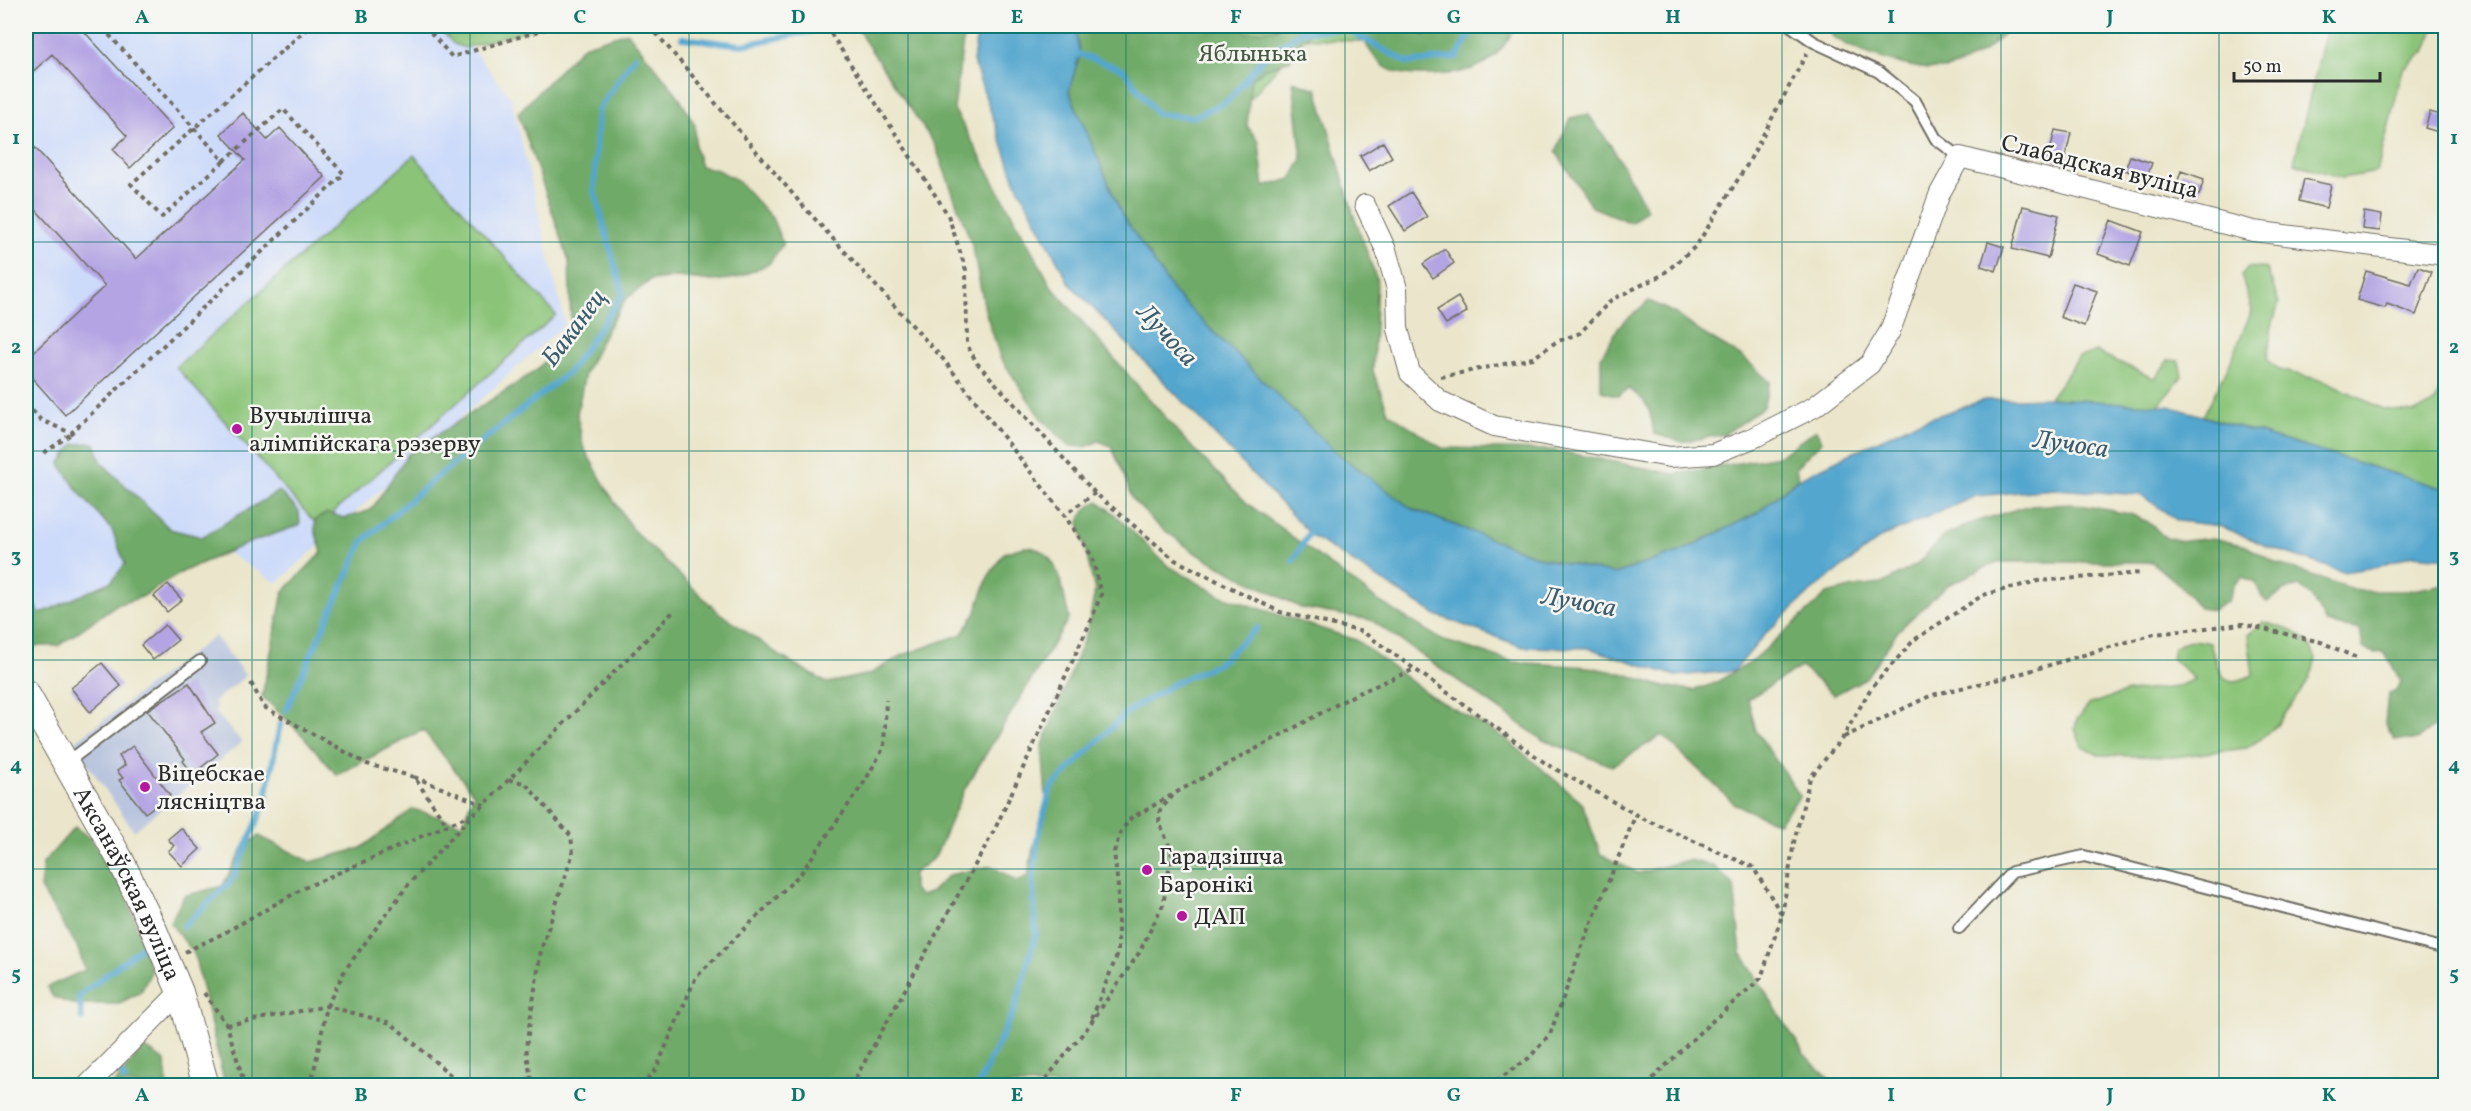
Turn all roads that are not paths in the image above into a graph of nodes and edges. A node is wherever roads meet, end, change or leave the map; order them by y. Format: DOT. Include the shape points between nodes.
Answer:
graph roads {
  1 [pos="1791,26"];
  2 [pos="1807,26"];
  3 [pos="1814,42"];
  4 [pos="1960,157"];
  5 [pos="1365,205"];
  6 [pos="2445,255"];
  7 [pos="200,662"];
  8 [pos="26,693"];
  9 [pos="65,764"];
  10 [pos="1959,928"];
  11 [pos="2445,949"];
  12 [pos="188,989"];
  13 [pos="87,1086"];
  14 [pos="206,1086"];
  1 -- 3 [label="lane, Слабадская вуліца"];
  2 -- 3 [label="lane"];
  3 -- 4 [label="lane, Слабадская вуліца" via="1879,72 1915,101 1936,139"];
  4 -- 5 [label="street" via="1940,194 1890,332 1870,364 1815,407 1713,454 1670,457 1494,426 1440,401 1416,378 1398,329 1397,289 1386,250"];
  4 -- 6 [label="street, Слабадская вуліца" via="2253,231"];
  7 -- 9 [label="lane"];
  8 -- 9 [label="street, Аксанаўская вуліца"];
  9 -- 12 [label="street, Аксанаўская вуліца" via="121,861 166,960"];
  10 -- 11 [label="lane" via="2012,872 2084,856"];
  12 -- 13 [label="street"];
  12 -- 14 [label="street, Аксанаўская вуліца"];
}
